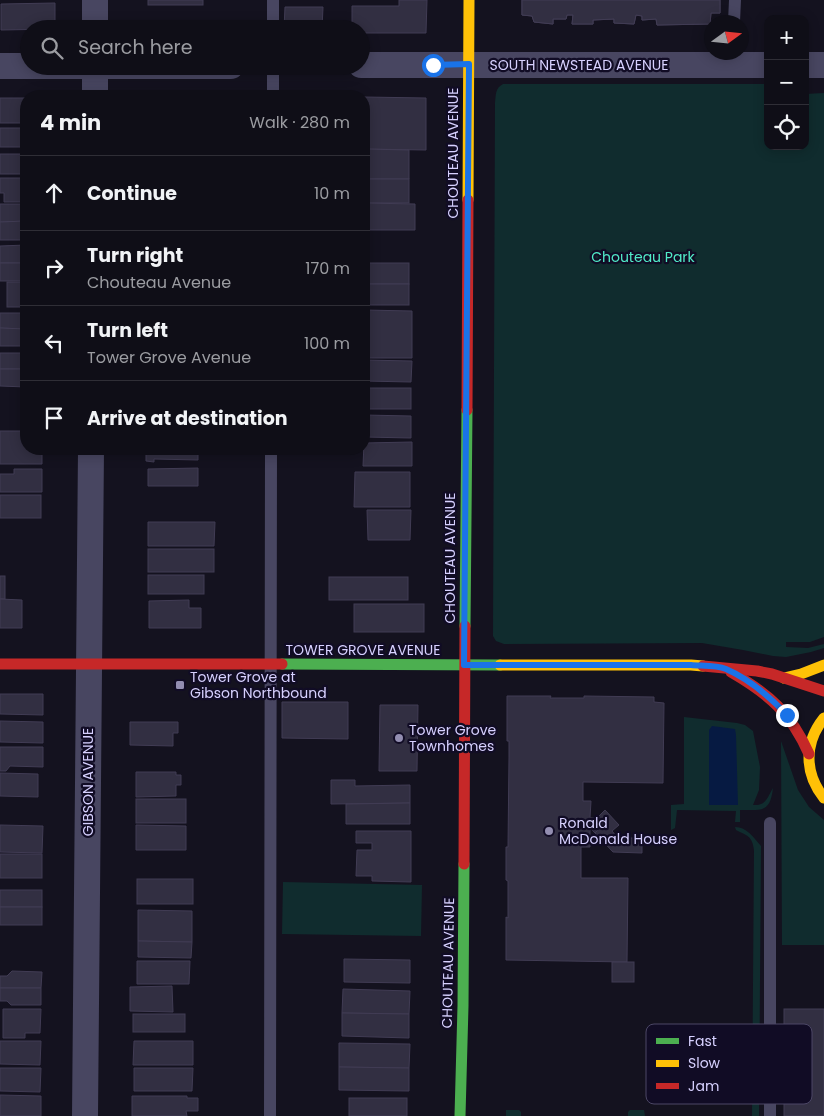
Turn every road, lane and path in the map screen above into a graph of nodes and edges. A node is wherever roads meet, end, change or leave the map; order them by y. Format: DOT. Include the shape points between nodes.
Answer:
graph roads {
  1 [pos="95,0"];
  2 [pos="273,0"];
  3 [pos="469,0"];
  4 [pos="734,0"];
  5 [pos="734,15"];
  6 [pos="95,20"];
  7 [pos="273,20"];
  8 [pos="704,60"];
  9 [pos="740,60"];
  10 [pos="469,64"];
  11 [pos="764,64"];
  12 [pos="370,65"];
  13 [pos="809,65"];
  14 [pos="824,65"];
  15 [pos="0,66"];
  16 [pos="20,66"];
  17 [pos="95,75"];
  18 [pos="273,75"];
  19 [pos="95,90"];
  20 [pos="273,90"];
  21 [pos="91,455"];
  22 [pos="271,455"];
  23 [pos="89,663"];
  24 [pos="0,664"];
  25 [pos="270,664"];
  26 [pos="464,665"];
  27 [pos="824,665"];
  28 [pos="725,668"];
  29 [pos="784,678"];
  30 [pos="824,691"];
  31 [pos="824,718"];
  32 [pos="809,754"];
  33 [pos="824,798"];
  34 [pos="770,822"];
  35 [pos="770,1024"];
  36 [pos="85,1116"];
  37 [pos="270,1116"];
  38 [pos="460,1116"];
  1 -- 6 [label="street"];
  2 -- 7 [label="lane"];
  3 -- 10 [label="main road, CHOUTEAU AVENUE"];
  4 -- 5 [label="lane"];
  8 -- 10 [label="street, SOUTH NEWSTEAD AVENUE"];
  9 -- 11 [label="street, SOUTH NEWSTEAD AVENUE"];
  10 -- 12 [label="street, SOUTH NEWSTEAD AVENUE"];
  10 -- 26 [label="main road, CHOUTEAU AVENUE"];
  13 -- 14 [label="street"];
  15 -- 16 [label="street"];
  17 -- 19 [label="street"];
  18 -- 20 [label="lane"];
  21 -- 23 [label="street, GIBSON AVENUE"];
  22 -- 25 [label="lane"];
  23 -- 24 [label="main road, TOWER GROVE AVENUE"];
  23 -- 25 [label="main road, TOWER GROVE AVENUE"];
  23 -- 36 [label="street, GIBSON AVENUE"];
  25 -- 26 [label="main road, TOWER GROVE AVENUE"];
  25 -- 37 [label="lane"];
  26 -- 28 [label="main road, TOWER GROVE AVENUE" via="691,665"];
  26 -- 38 [label="main road, CHOUTEAU AVENUE"];
  27 -- 29 [label="main road"];
  28 -- 29 [label="main road, TOWER GROVE AVENUE"];
  28 -- 32 [label="main road, TOWER GROVE AVENUE" via="764,693 787,715"];
  29 -- 30 [label="main road, TOWER GROVE AVENUE"];
  31 -- 32 [label="main road, TOWER GROVE AVENUE" via="812,738"];
  32 -- 33 [label="main road, TOWER GROVE AVENUE" via="812,778"];
  34 -- 35 [label="lane"];
}
